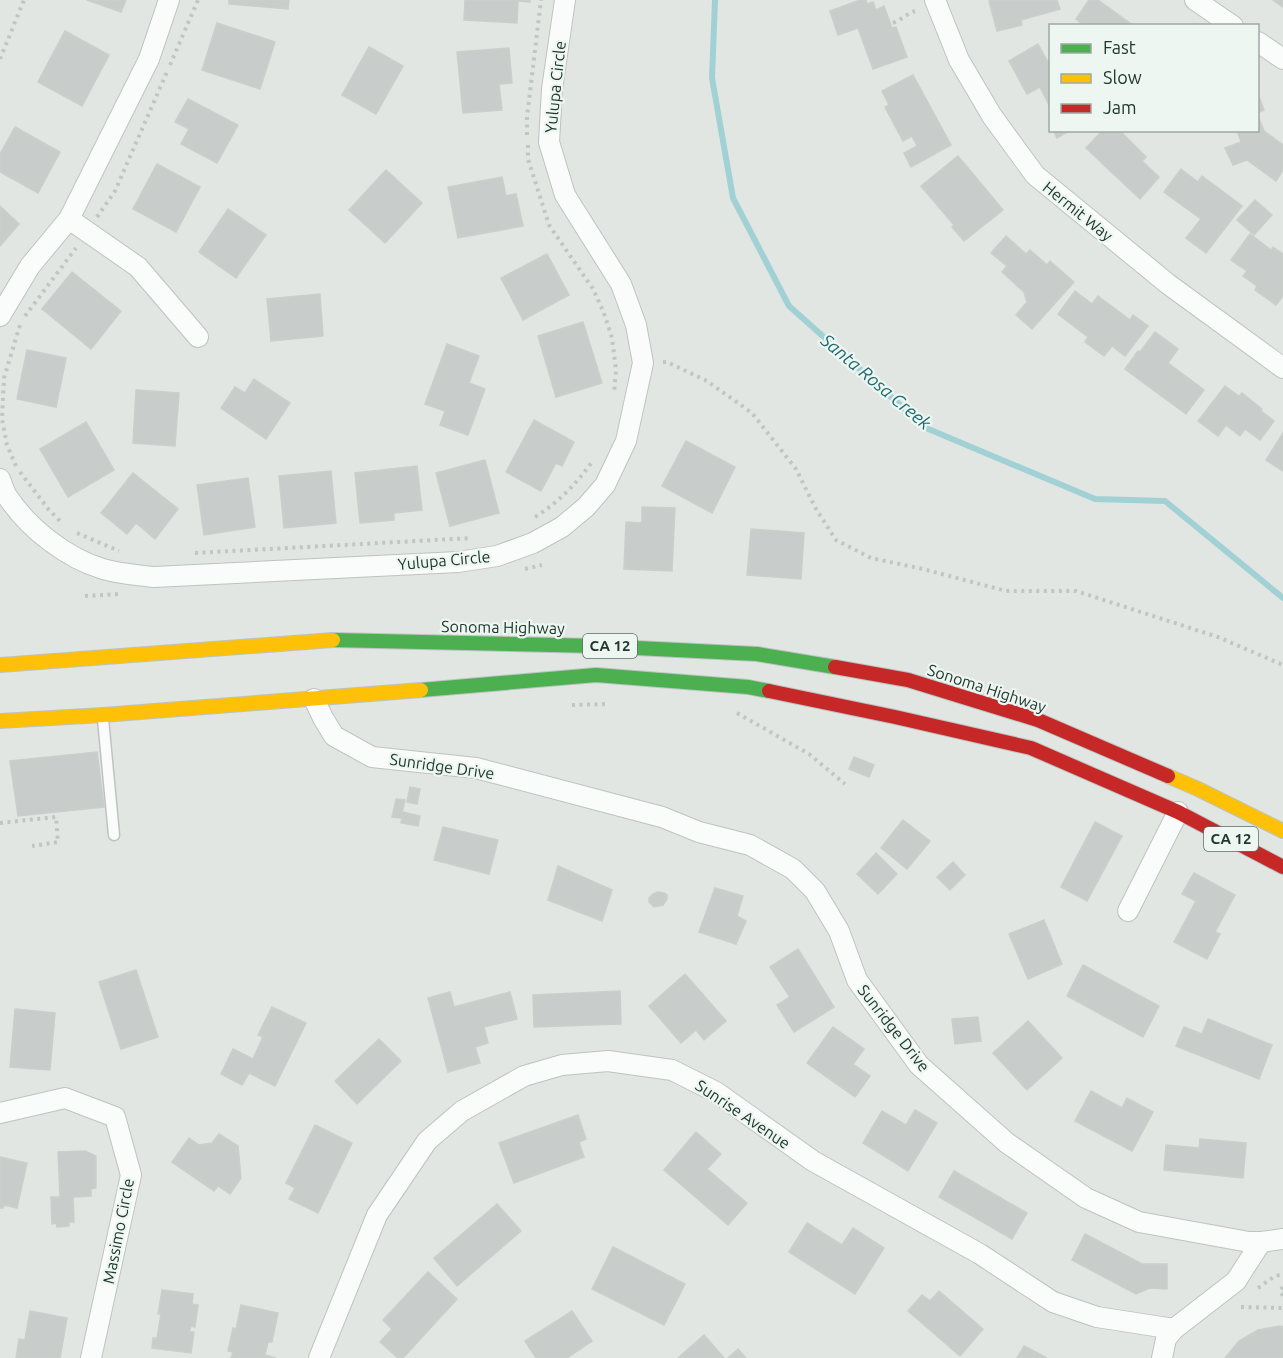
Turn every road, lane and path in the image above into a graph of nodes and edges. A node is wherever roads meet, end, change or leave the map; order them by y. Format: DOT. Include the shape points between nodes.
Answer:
graph roads {
  1 [pos="24,0"];
  2 [pos="169,0"];
  3 [pos="198,0"];
  4 [pos="541,0"];
  5 [pos="565,0"];
  6 [pos="935,0"];
  7 [pos="1195,0"];
  8 [pos="915,11"];
  9 [pos="893,23"];
  10 [pos="1230,24"];
  11 [pos="1259,43"];
  12 [pos="0,59"];
  13 [pos="1283,60"];
  14 [pos="69,219"];
  15 [pos="87,231"];
  16 [pos="0,316"];
  17 [pos="198,337"];
  18 [pos="643,363"];
  19 [pos="1283,368"];
  20 [pos="614,402"];
  21 [pos="593,460"];
  22 [pos="0,479"];
  23 [pos="531,519"];
  24 [pos="62,523"];
  25 [pos="69,530"];
  26 [pos="476,537"];
  27 [pos="129,552"];
  28 [pos="195,553"];
  29 [pos="0,664"];
  30 [pos="1283,665"];
  31 [pos="314,699"];
  32 [pos="618,704"];
  33 [pos="571,705"];
  34 [pos="733,711"];
  35 [pos="103,715"];
  36 [pos="0,721"];
  37 [pos="846,784"];
  38 [pos="1178,812"];
  39 [pos="0,823"];
  40 [pos="1283,831"];
  41 [pos="114,834"];
  42 [pos="32,846"];
  43 [pos="1283,867"];
  44 [pos="1128,911"];
  45 [pos="0,1113"];
  46 [pos="1276,1242"];
  47 [pos="1283,1274"];
  48 [pos="1283,1287"];
  49 [pos="1258,1288"];
  50 [pos="1283,1296"];
  51 [pos="1241,1308"];
  52 [pos="1283,1308"];
  53 [pos="1174,1329"];
  54 [pos="92,1358"];
  55 [pos="319,1358"];
  56 [pos="1162,1358"];
  1 -- 12 [label="path"];
  2 -- 14 [label="street" via="148,59"];
  3 -- 15 [label="path" via="115,191"];
  4 -- 20 [label="path" via="527,117 528,159 549,225 604,313 616,370"];
  5 -- 18 [label="street, Yulupa Circle" via="549,142 565,195 621,284 636,325"];
  6 -- 19 [label="street, Hermit Way" via="959,60 992,116 1035,175 1168,284"];
  7 -- 10 [label="street"];
  8 -- 9 [label="path"];
  11 -- 13 [label="street"];
  14 -- 15 [label="street"];
  14 -- 16 [label="street" via="30,266"];
  15 -- 17 [label="street" via="138,267"];
  15 -- 24 [label="path" via="20,323 4,378 2,419 7,445 17,468"];
  18 -- 22 [label="street, Yulupa Circle" via="626,441 605,485 562,527 497,556 458,562 154,577 128,574 82,561 31,526"];
  18 -- 30 [label="path" via="667,362 707,381 752,413 796,470 836,540 871,558 1006,591 1076,591 1218,637"];
  21 -- 23 [label="path" via="577,483"];
  25 -- 27 [label="path"];
  26 -- 28 [label="path"];
  29 -- 40 [label="main road, Sonoma Highway / CA 12" via="333,640 756,654 908,680 1038,720 1198,789"];
  31 -- 35 [label="main road, CA 12"];
  31 -- 38 [label="main road, CA 12" via="596,675 748,687 1030,748"];
  31 -- 46 [label="street, Sunridge Drive" via="334,736 372,756 476,768 662,817 750,845 793,869 815,891 839,931 857,980 919,1065 1007,1143 1086,1198 1139,1222 1249,1242"];
  32 -- 33 [label="path"];
  34 -- 37 [label="path" via="809,754"];
  35 -- 36 [label="main road, CA 12"];
  35 -- 41 [label="lane"];
  38 -- 43 [label="main road, CA 12"];
  38 -- 44 [label="street"];
  39 -- 42 [label="path" via="56,817 58,842"];
  45 -- 54 [label="street, Massimo Circle" via="65,1098 115,1117 131,1175"];
  46 -- 53 [label="street" via="1236,1281"];
  47 -- 49 [label="path"];
  48 -- 50 [label="path"];
  51 -- 52 [label="path"];
  53 -- 55 [label="street, Sunrise Avenue" via="1097,1317 1053,1302 980,1254 813,1161 716,1092 672,1070 608,1061 562,1065 524,1076 462,1111 427,1141 377,1215"];
  53 -- 56 [label="street" via="1166,1339"];
}
